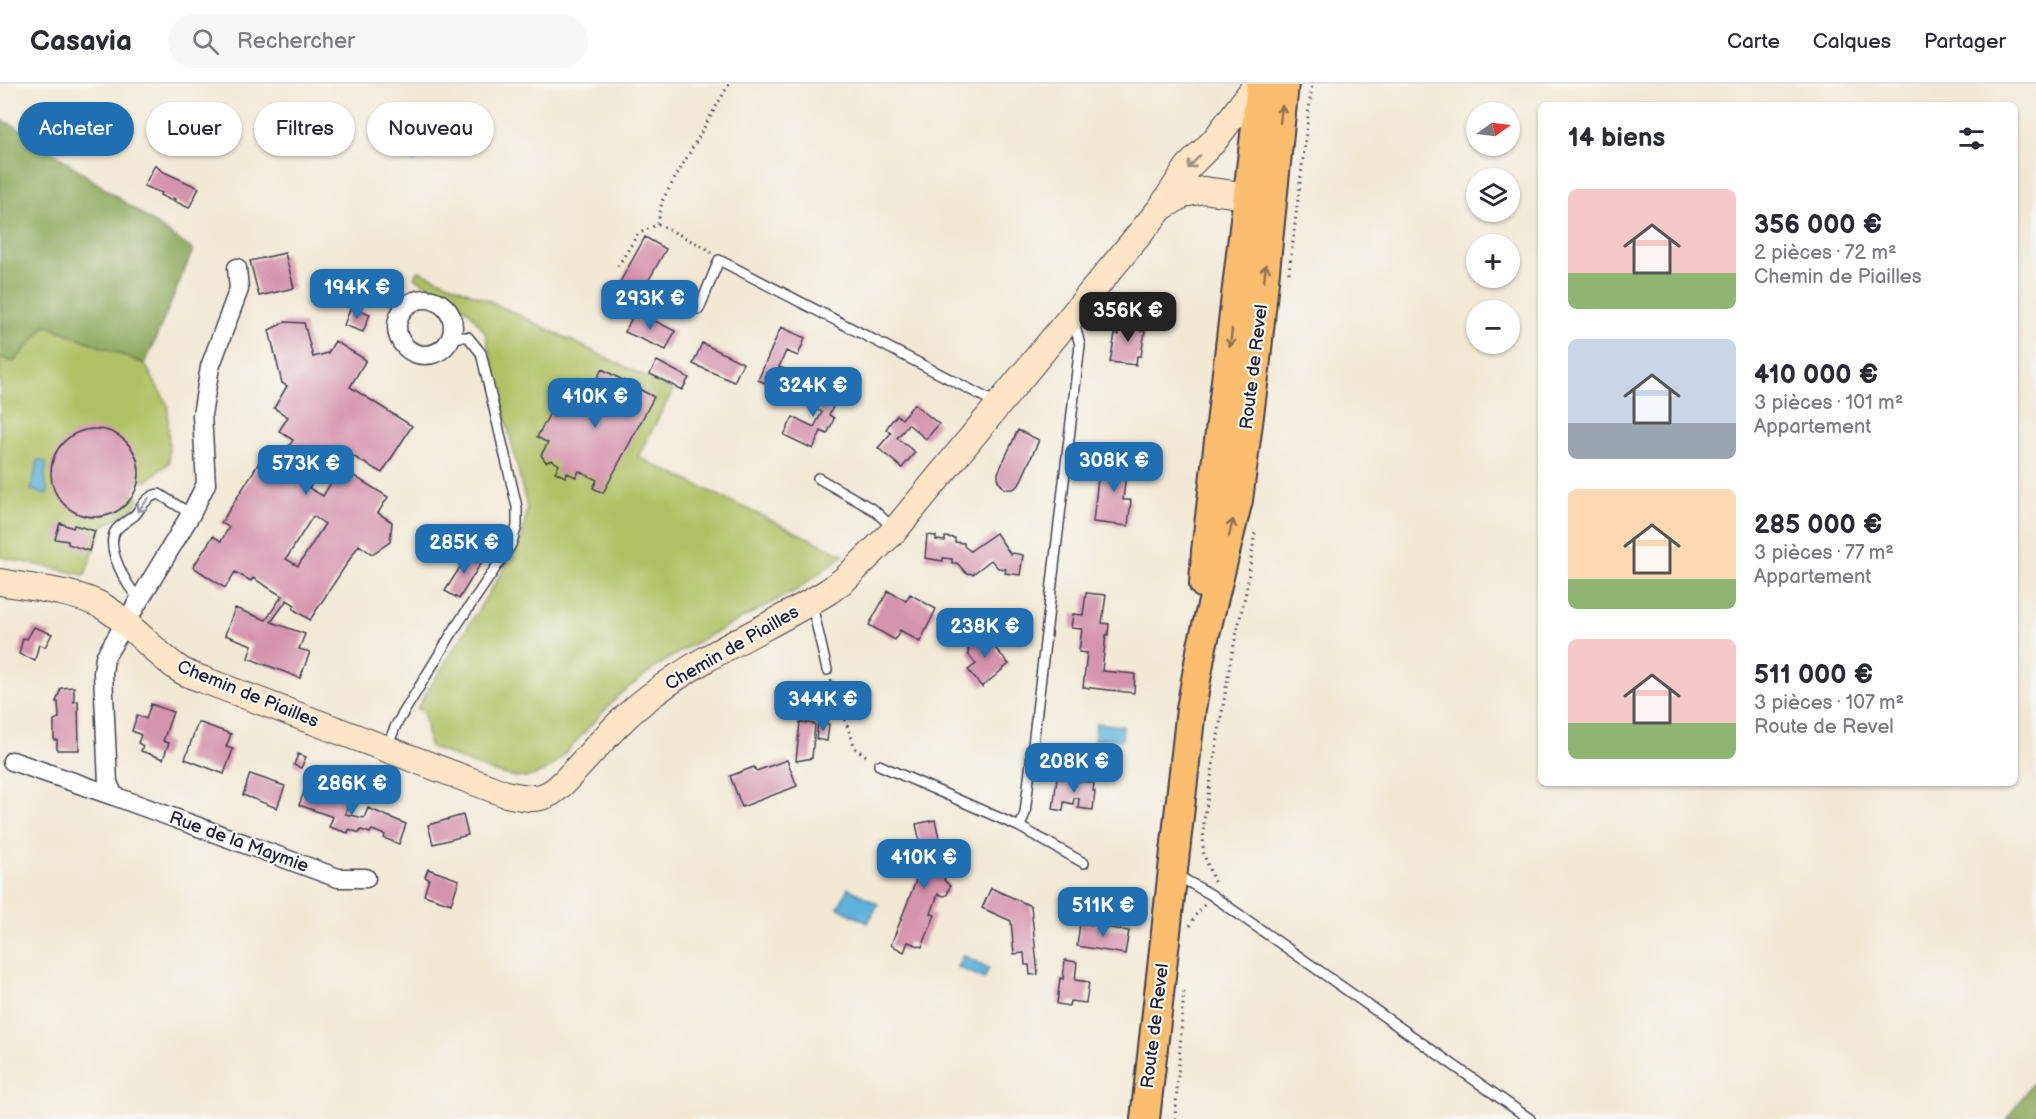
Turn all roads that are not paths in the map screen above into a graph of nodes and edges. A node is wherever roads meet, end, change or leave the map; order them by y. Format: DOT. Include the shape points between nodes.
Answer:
graph roads {
  1 [pos="1259,84"];
  2 [pos="1284,84"];
  3 [pos="1214,141"];
  4 [pos="1254,143"];
  5 [pos="1266,185"];
  6 [pos="1161,208"];
  7 [pos="237,268"];
  8 [pos="699,309"];
  9 [pos="1069,319"];
  10 [pos="453,337"];
  11 [pos="999,405"];
  12 [pos="819,478"];
  13 [pos="190,514"];
  14 [pos="895,530"];
  15 [pos="0,582"];
  16 [pos="139,598"];
  17 [pos="811,603"];
  18 [pos="125,622"];
  19 [pos="827,670"];
  20 [pos="386,749"];
  21 [pos="12,761"];
  22 [pos="879,765"];
  23 [pos="114,796"];
  24 [pos="1020,827"];
  25 [pos="1084,863"];
  26 [pos="1173,873"];
  27 [pos="366,878"];
  28 [pos="1145,1119"];
  29 [pos="1530,1119"];
  1 -- 3 [label="street, Chemin de Piailles"];
  1 -- 4 [label="main road, Route de Revel"];
  5 -- 2 [label="main road, Route de Revel, one-way"];
  3 -- 4 [label="street"];
  3 -- 6 [label="street, Chemin de Piailles, one-way" via="1188,167"];
  4 -- 5 [label="main road, Route de Revel"];
  5 -- 6 [label="street, Chemin de Piailles" via="1184,194"];
  5 -- 26 [label="main road, Route de Revel" via="1206,551 1202,646"];
  6 -- 9 [label="street, Chemin de Piailles"];
  7 -- 13 [label="street" via="239,289 210,367 201,415 206,484"];
  8 -- 11 [label="lane" via="719,260"];
  9 -- 11 [label="street, Chemin de Piailles"];
  9 -- 24 [label="lane" via="1080,345 1025,813"];
  10 -- 20 [label="lane" via="468,338 481,353 517,507 517,526 511,545 457,625 396,725"];
  11 -- 14 [label="street, Chemin de Piailles"];
  12 -- 14 [label="lane" via="874,510"];
  13 -- 16 [label="street"];
  13 -- 16 [label="lane, one-way" via="159,494 152,495 112,537 128,586"];
  14 -- 17 [label="street, Chemin de Piailles" via="845,579"];
  15 -- 18 [label="street, Chemin de Piailles" via="83,598"];
  16 -- 18 [label="street"];
  17 -- 19 [label="lane"];
  17 -- 20 [label="street, Chemin de Piailles" via="687,670 652,694 563,783 536,800 506,794"];
  18 -- 20 [label="street, Chemin de Piailles" via="181,671"];
  18 -- 23 [label="street" via="105,657 103,673 107,776"];
  21 -- 23 [label="street, Rue de la Maymie"];
  22 -- 24 [label="lane"];
  23 -- 27 [label="street, Rue de la Maymie" via="338,878"];
  24 -- 25 [label="lane"];
  26 -- 28 [label="main road, Route de Revel"];
  26 -- 29 [label="lane" via="1210,894"];
}
